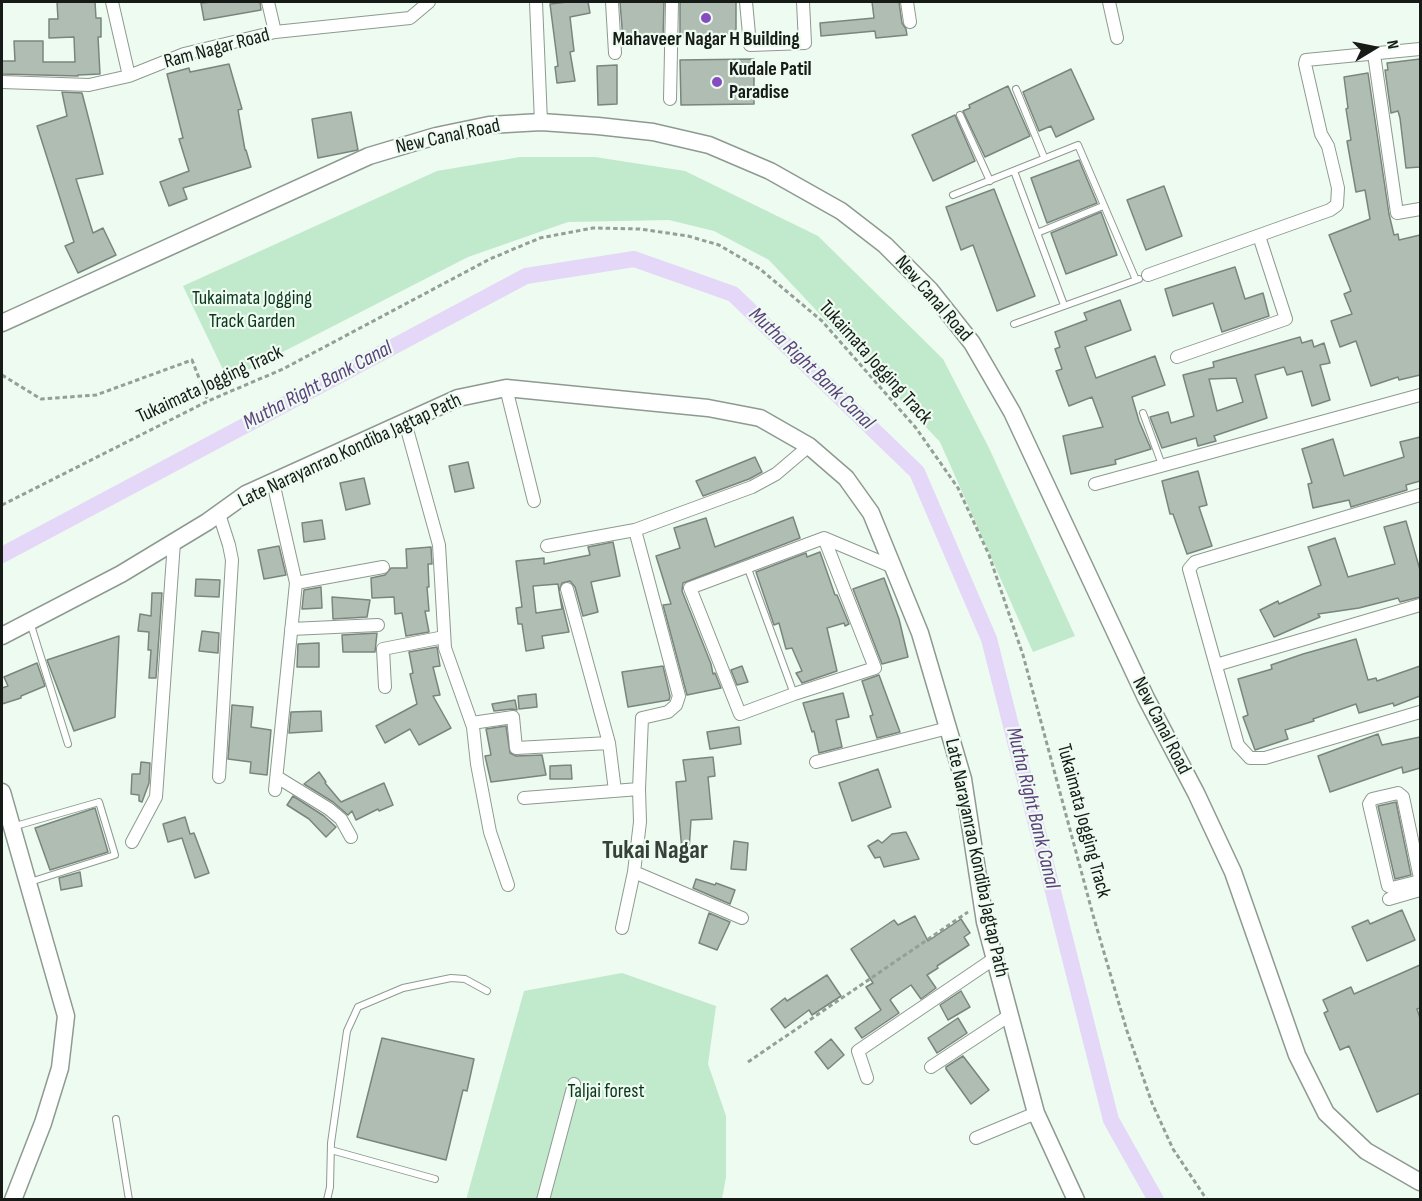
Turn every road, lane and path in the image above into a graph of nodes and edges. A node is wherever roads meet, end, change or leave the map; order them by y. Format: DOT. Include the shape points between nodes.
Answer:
graph roads {
  1 [pos="112,2"];
  2 [pos="268,2"];
  3 [pos="429,2"];
  4 [pos="536,2"];
  5 [pos="612,2"];
  6 [pos="672,2"];
  7 [pos="746,2"];
  8 [pos="803,2"];
  9 [pos="907,2"];
  10 [pos="1109,2"];
  11 [pos="910,22"];
  12 [pos="276,32"];
  13 [pos="1117,38"];
  14 [pos="1420,49"];
  15 [pos="615,53"];
  16 [pos="1374,54"];
  17 [pos="129,76"];
  18 [pos="2,82"];
  19 [pos="1016,89"];
  20 [pos="670,99"];
  21 [pos="960,115"];
  22 [pos="541,122"];
  23 [pos="1044,157"];
  24 [pos="1014,171"];
  25 [pos="990,181"];
  26 [pos="953,195"];
  27 [pos="1103,206"];
  28 [pos="1420,209"];
  29 [pos="1037,233"];
  30 [pos="1259,236"];
  31 [pos="1142,278"];
  32 [pos="1064,305"];
  33 [pos="2,323"];
  34 [pos="1014,324"];
  35 [pos="1177,357"];
  36 [pos="2,375"];
  37 [pos="506,388"];
  38 [pos="1420,395"];
  39 [pos="208,400"];
  40 [pos="1143,413"];
  41 [pos="405,422"];
  42 [pos="809,446"];
  43 [pos="1162,466"];
  44 [pos="273,482"];
  45 [pos="1095,484"];
  46 [pos="1420,495"];
  47 [pos="534,501"];
  48 [pos="2,505"];
  49 [pos="219,514"];
  50 [pos="635,530"];
  51 [pos="824,538"];
  52 [pos="174,542"];
  53 [pos="547,546"];
  54 [pos="747,566"];
  55 [pos="383,567"];
  56 [pos="893,567"];
  57 [pos="296,583"];
  58 [pos="567,589"];
  59 [pos="1420,605"];
  60 [pos="30,622"];
  61 [pos="378,625"];
  62 [pos="291,629"];
  63 [pos="2,636"];
  64 [pos="444,637"];
  65 [pos="1216,665"];
  66 [pos="386,687"];
  67 [pos="794,694"];
  68 [pos="1420,712"];
  69 [pos="472,723"];
  70 [pos="948,728"];
  71 [pos="609,743"];
  72 [pos="68,744"];
  73 [pos="816,762"];
  74 [pos="219,777"];
  75 [pos="639,789"];
  76 [pos="615,791"];
  77 [pos="2,792"];
  78 [pos="524,798"];
  79 [pos="12,827"];
  80 [pos="351,837"];
  81 [pos="132,842"];
  82 [pos="634,872"];
  83 [pos="1420,880"];
  84 [pos="28,883"];
  85 [pos="508,885"];
  86 [pos="1420,890"];
  87 [pos="1389,899"];
  88 [pos="982,903"];
  89 [pos="742,918"];
  90 [pos="622,928"];
  91 [pos="995,958"];
  92 [pos="487,991"];
  93 [pos="1010,1016"];
  94 [pos="748,1062"];
  95 [pos="931,1067"];
  96 [pos="867,1078"];
  97 [pos="574,1084"];
  98 [pos="1036,1113"];
  99 [pos="116,1119"];
  100 [pos="976,1138"];
  101 [pos="331,1150"];
  102 [pos="435,1179"];
  103 [pos="1420,1182"];
  104 [pos="13,1200"];
  105 [pos="129,1200"];
  106 [pos="327,1200"];
  107 [pos="543,1200"];
  108 [pos="1076,1200"];
  109 [pos="1207,1200"];
  1 -- 17 [label="street"];
  2 -- 12 [label="street"];
  3 -- 12 [label="street, Ram Nagar Road" via="410,18"];
  4 -- 22 [label="street"];
  5 -- 15 [label="street"];
  6 -- 20 [label="street"];
  7 -- 8 [label="street" via="750,45 805,44"];
  9 -- 11 [label="street"];
  10 -- 13 [label="street"];
  12 -- 17 [label="street, Ram Nagar Road" via="184,54"];
  14 -- 16 [label="street"];
  16 -- 28 [label="street" via="1398,213"];
  16 -- 30 [label="street" via="1306,60 1321,134 1328,146 1338,188 1337,204"];
  17 -- 18 [label="street, Ram Nagar Road" via="89,85"];
  19 -- 23 [label="lane"];
  21 -- 25 [label="lane"];
  22 -- 33 [label="street, New Canal Road" via="489,125 369,156"];
  22 -- 103 [label="street, New Canal Road" via="653,132 709,145 770,171 840,211 885,245 930,290 972,343 1012,412 1146,698 1196,793 1233,872 1297,1055 1326,1113 1366,1151"];
  23 -- 24 [label="lane"];
  23 -- 27 [label="lane" via="1078,145"];
  24 -- 25 [label="lane"];
  24 -- 29 [label="lane"];
  25 -- 26 [label="lane"];
  27 -- 29 [label="lane"];
  27 -- 31 [label="lane"];
  29 -- 32 [label="lane"];
  30 -- 31 [label="street"];
  30 -- 35 [label="street" via="1286,319"];
  31 -- 32 [label="lane"];
  32 -- 34 [label="lane"];
  36 -- 39 [label="path" via="41,399 85,396 192,360"];
  37 -- 41 [label="street, Late Narayanrao Kondiba Jagtap Path" via="458,398"];
  37 -- 42 [label="street, Late Narayanrao Kondiba Jagtap Path" via="718,410 760,418"];
  37 -- 47 [label="street"];
  38 -- 43 [label="street"];
  39 -- 48 [label="path, Tukaimata Jogging Track"];
  39 -- 109 [label="path, Tukaimata Jogging Track" via="283,369 490,259 540,238 593,228 679,234 719,245 760,269 822,321 916,428 958,488 990,555 1023,655 1127,1031 1173,1149"];
  40 -- 43 [label="lane"];
  41 -- 44 [label="street, Late Narayanrao Kondiba Jagtap Path"];
  41 -- 64 [label="street" via="439,545"];
  42 -- 50 [label="street" via="776,474 752,487"];
  42 -- 56 [label="street, Late Narayanrao Kondiba Jagtap Path" via="846,478 871,513"];
  43 -- 45 [label="street"];
  44 -- 49 [label="street, Late Narayanrao Kondiba Jagtap Path" via="246,494"];
  44 -- 57 [label="street"];
  46 -- 65 [label="street" via="1195,562 1189,569"];
  49 -- 52 [label="street, Late Narayanrao Kondiba Jagtap Path"];
  49 -- 74 [label="street" via="232,560"];
  50 -- 53 [label="street"];
  50 -- 75 [label="street" via="679,696 668,712 642,717"];
  51 -- 54 [label="street"];
  51 -- 56 [label="street"];
  51 -- 67 [label="street" via="875,669"];
  52 -- 60 [label="street, Late Narayanrao Kondiba Jagtap Path"];
  52 -- 81 [label="street" via="156,797"];
  54 -- 67 [label="lane"];
  54 -- 67 [label="street" via="690,588 740,714"];
  55 -- 57 [label="street"];
  56 -- 70 [label="street, Late Narayanrao Kondiba Jagtap Path" via="920,633"];
  57 -- 62 [label="street"];
  58 -- 71 [label="street"];
  59 -- 65 [label="street"];
  60 -- 63 [label="street, Late Narayanrao Kondiba Jagtap Path"];
  60 -- 72 [label="lane"];
  61 -- 62 [label="street"];
  62 -- 80 [label="street" via="276,783 329,808"];
  64 -- 66 [label="street" via="383,649"];
  64 -- 69 [label="street"];
  65 -- 68 [label="street" via="1238,745 1250,758 1265,758"];
  69 -- 71 [label="street" via="513,717 516,748"];
  69 -- 85 [label="street" via="490,832"];
  70 -- 73 [label="street"];
  70 -- 88 [label="street, Late Narayanrao Kondiba Jagtap Path" via="963,779"];
  71 -- 76 [label="street"];
  75 -- 76 [label="street"];
  75 -- 82 [label="street"];
  76 -- 78 [label="street"];
  77 -- 79 [label="street"];
  79 -- 84 [label="street"];
  79 -- 84 [label="lane" via="99,802 115,855"];
  82 -- 89 [label="street"];
  82 -- 90 [label="street"];
  83 -- 83 [label="street" via="1403,797 1398,794 1372,799 1388,886"];
  84 -- 104 [label="street" via="66,1016 60,1068 44,1123"];
  86 -- 87 [label="street"];
  88 -- 91 [label="street, Late Narayanrao Kondiba Jagtap Path"];
  88 -- 94 [label="path"];
  91 -- 93 [label="street, Late Narayanrao Kondiba Jagtap Path"];
  91 -- 96 [label="street" via="858,1051"];
  92 -- 101 [label="lane" via="465,979 451,978 403,988 358,1006 347,1031"];
  93 -- 95 [label="street"];
  93 -- 98 [label="street, Late Narayanrao Kondiba Jagtap Path"];
  97 -- 107 [label="street"];
  98 -- 100 [label="street"];
  98 -- 108 [label="street, Late Narayanrao Kondiba Jagtap Path"];
  99 -- 105 [label="lane"];
  101 -- 102 [label="lane"];
  101 -- 106 [label="lane"];
}
